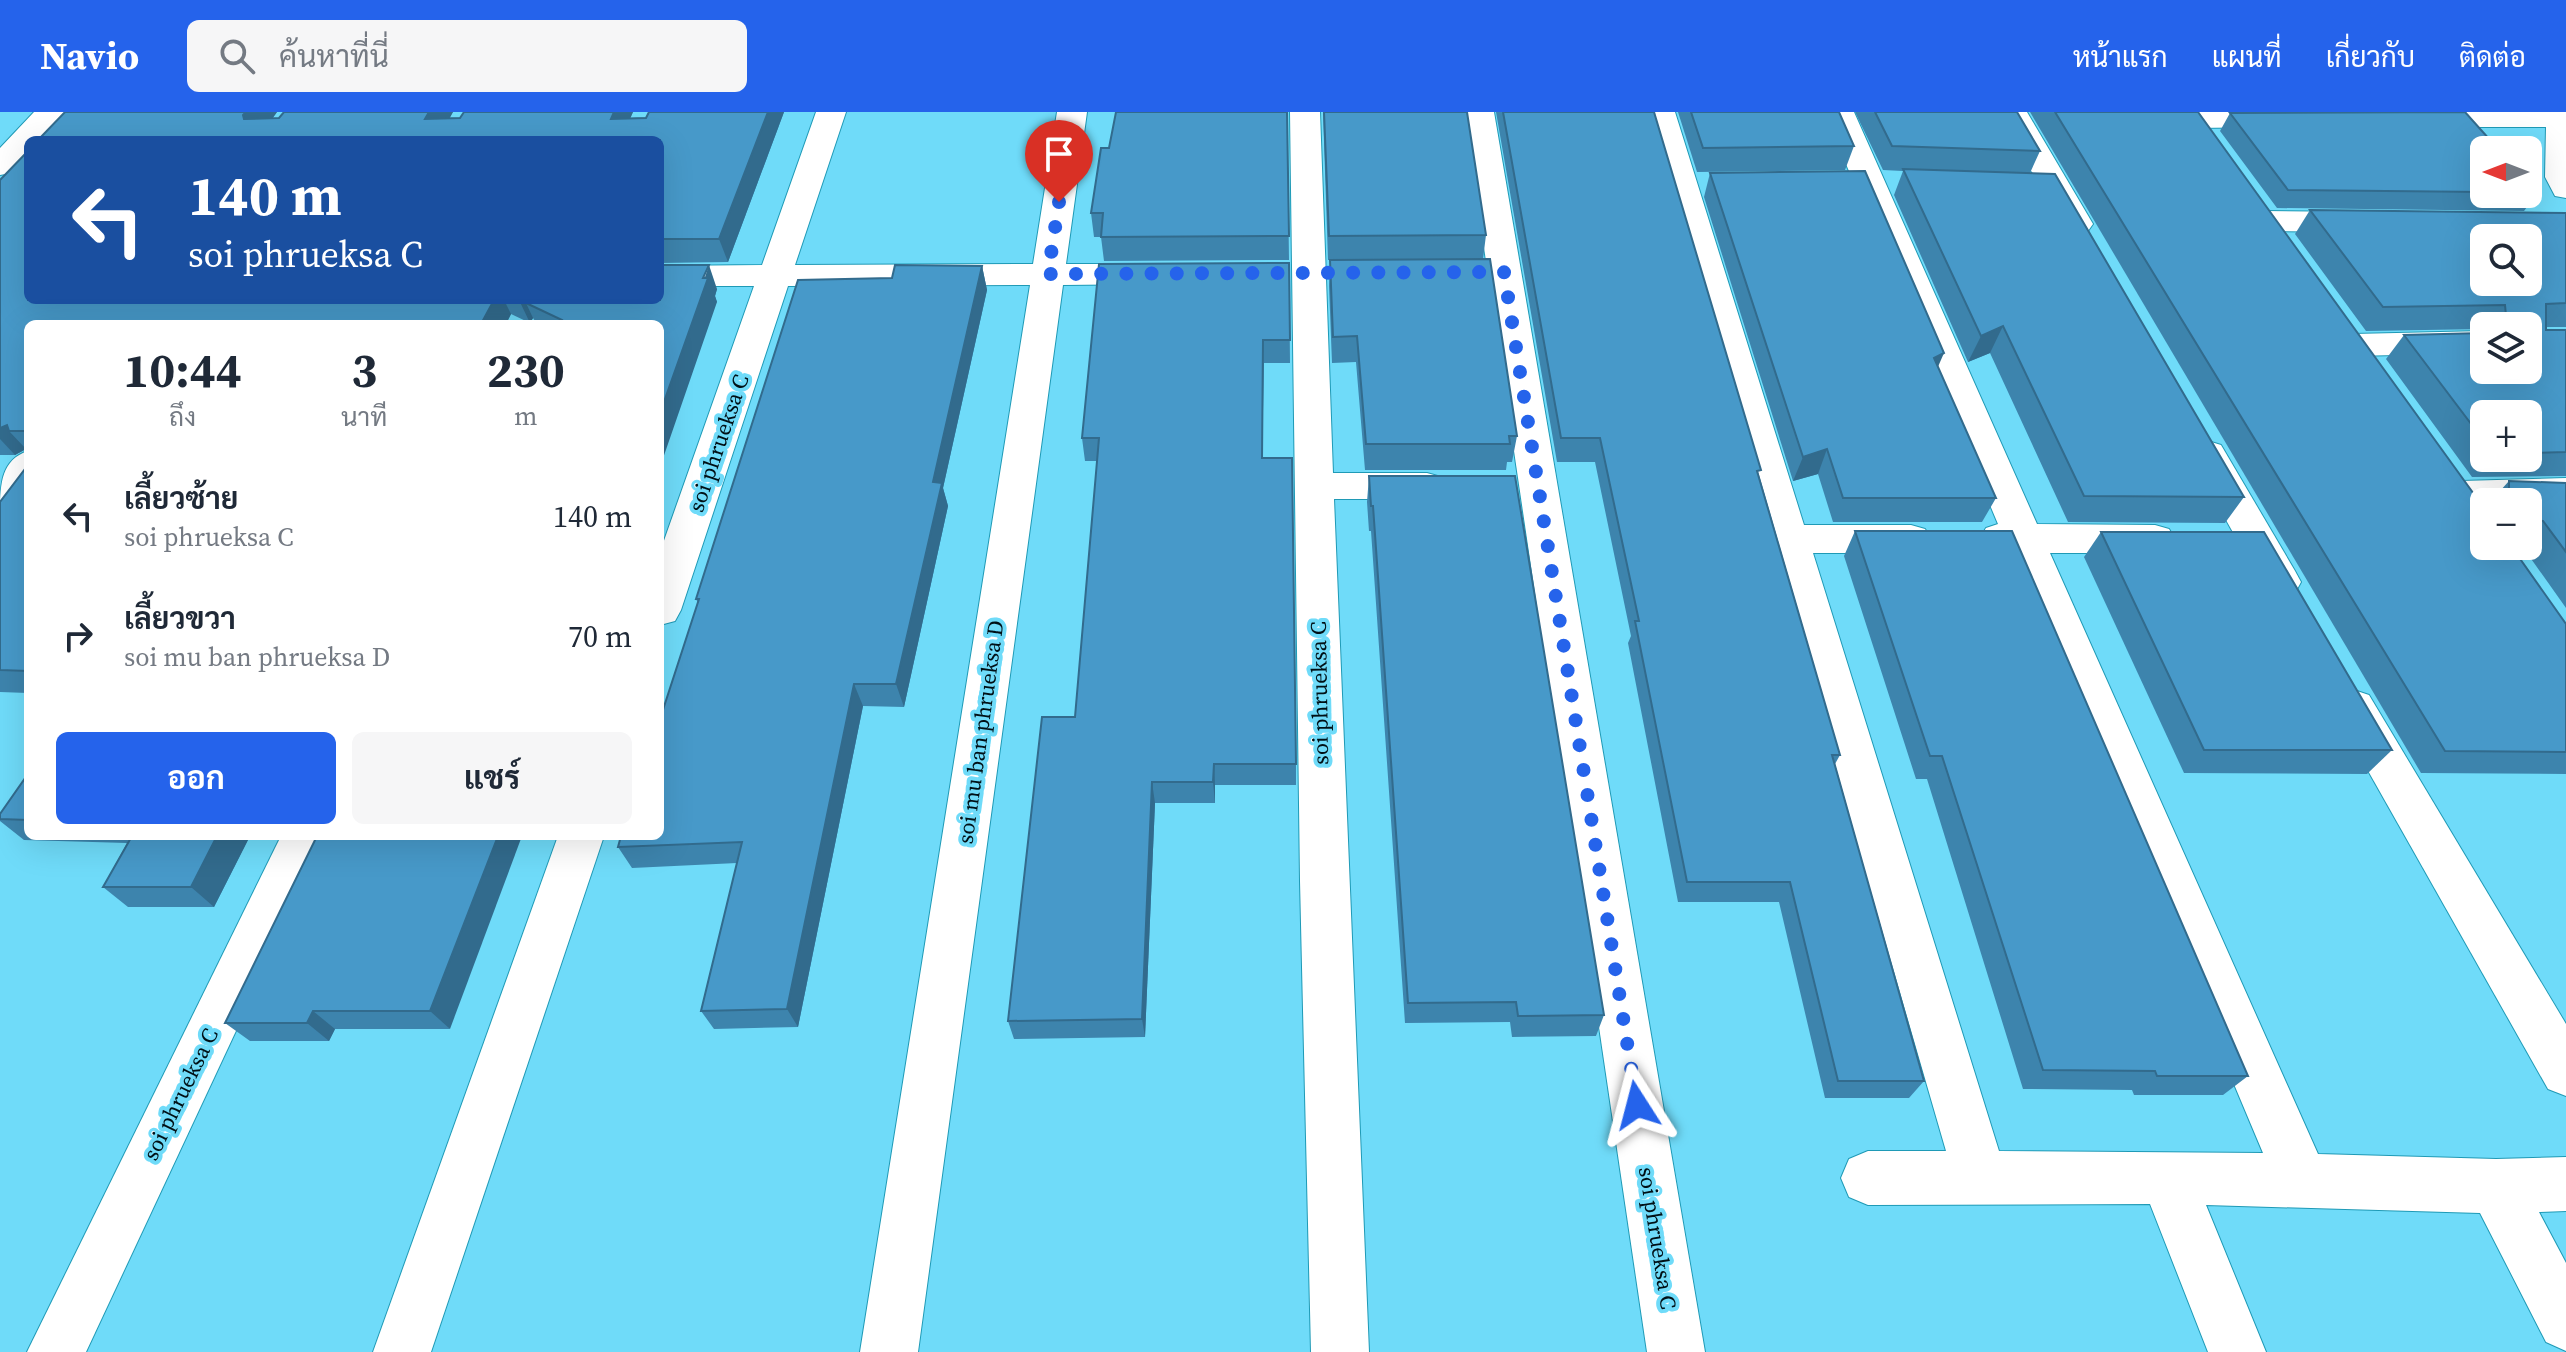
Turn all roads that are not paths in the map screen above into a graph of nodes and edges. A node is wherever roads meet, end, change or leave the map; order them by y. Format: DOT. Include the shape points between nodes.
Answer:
graph roads {
  1 [pos="50,112"];
  2 [pos="831,112"];
  3 [pos="1072,112"];
  4 [pos="1305,112"];
  5 [pos="1479,112"];
  6 [pos="1660,112"];
  7 [pos="1839,112"];
  8 [pos="2012,112"];
  9 [pos="2190,115"];
  10 [pos="2561,115"];
  11 [pos="2315,118"];
  12 [pos="2376,118"];
  13 [pos="28,136"];
  14 [pos="24,140"];
  15 [pos="2219,157"];
  16 [pos="0,166"];
  17 [pos="2566,189"];
  18 [pos="2391,222"];
  19 [pos="2095,256"];
  20 [pos="2290,258"];
  21 [pos="1187,273"];
  22 [pos="1048,274"];
  23 [pos="776,275"];
  24 [pos="664,276"];
  25 [pos="2470,341"];
  26 [pos="2380,383"];
  27 [pos="2188,418"];
  28 [pos="24,469"];
  29 [pos="1314,486"];
  30 [pos="1458,486"];
  31 [pos="2528,488"];
  32 [pos="2542,489"];
  33 [pos="2566,491"];
  34 [pos="0,501"];
  35 [pos="2470,507"];
  36 [pos="2025,538"];
  37 [pos="1789,539"];
  38 [pos="2257,540"];
  39 [pos="664,598"];
  40 [pos="2297,608"];
  41 [pos="2336,676"];
  42 [pos="302,840"];
  43 [pos="580,840"];
  44 [pos="2566,1072"];
  45 [pos="1980,1176"];
  46 [pos="2167,1177"];
  47 [pos="1868,1178"];
  48 [pos="2301,1179"];
  49 [pos="2566,1184"];
  50 [pos="2496,1186"];
  51 [pos="2566,1322"];
  52 [pos="56,1352"];
  53 [pos="402,1352"];
  54 [pos="889,1352"];
  55 [pos="1340,1352"];
  56 [pos="1676,1352"];
  57 [pos="2237,1352"];
  1 -- 13 [label="street"];
  2 -- 23 [label="street, soi phrueksa C"];
  3 -- 22 [label="street, soi mu ban phrueksa D"];
  4 -- 29 [label="street, soi phrueksa C"];
  5 -- 56 [label="street, soi phrueksa C" via="1489,272 1522,486"];
  6 -- 37 [label="street" via="1699,184"];
  7 -- 36 [label="street"];
  8 -- 19 [label="street" via="2041,187"];
  9 -- 11 [label="street"];
  9 -- 15 [label="street"];
  10 -- 12 [label="street"];
  10 -- 17 [label="street" via="2561,177"];
  14 -- 16 [label="street"];
  18 -- 20 [label="street" via="2254,208"];
  21 -- 22 [label="street"];
  22 -- 23 [label="street"];
  22 -- 54 [label="street, soi mu ban phrueksa D"];
  23 -- 24 [label="street"];
  23 -- 39 [label="street, soi phrueksa C"];
  25 -- 26 [label="street" via="2344,333"];
  27 -- 38 [label="street"];
  28 -- 34 [label="street"];
  29 -- 30 [label="street"];
  29 -- 55 [label="street, soi phrueksa C"];
  31 -- 35 [label="street" via="2452,482"];
  32 -- 33 [label="street"];
  36 -- 37 [label="street"];
  36 -- 38 [label="street"];
  36 -- 48 [label="street"];
  37 -- 45 [label="street"];
  38 -- 40 [label="street"];
  41 -- 44 [label="street"];
  42 -- 52 [label="street, soi phrueksa C"];
  43 -- 53 [label="street"];
  45 -- 46 [label="street"];
  45 -- 47 [label="street"];
  46 -- 48 [label="street"];
  46 -- 57 [label="street"];
  48 -- 50 [label="street"];
  49 -- 50 [label="street"];
  50 -- 51 [label="street"];
}
